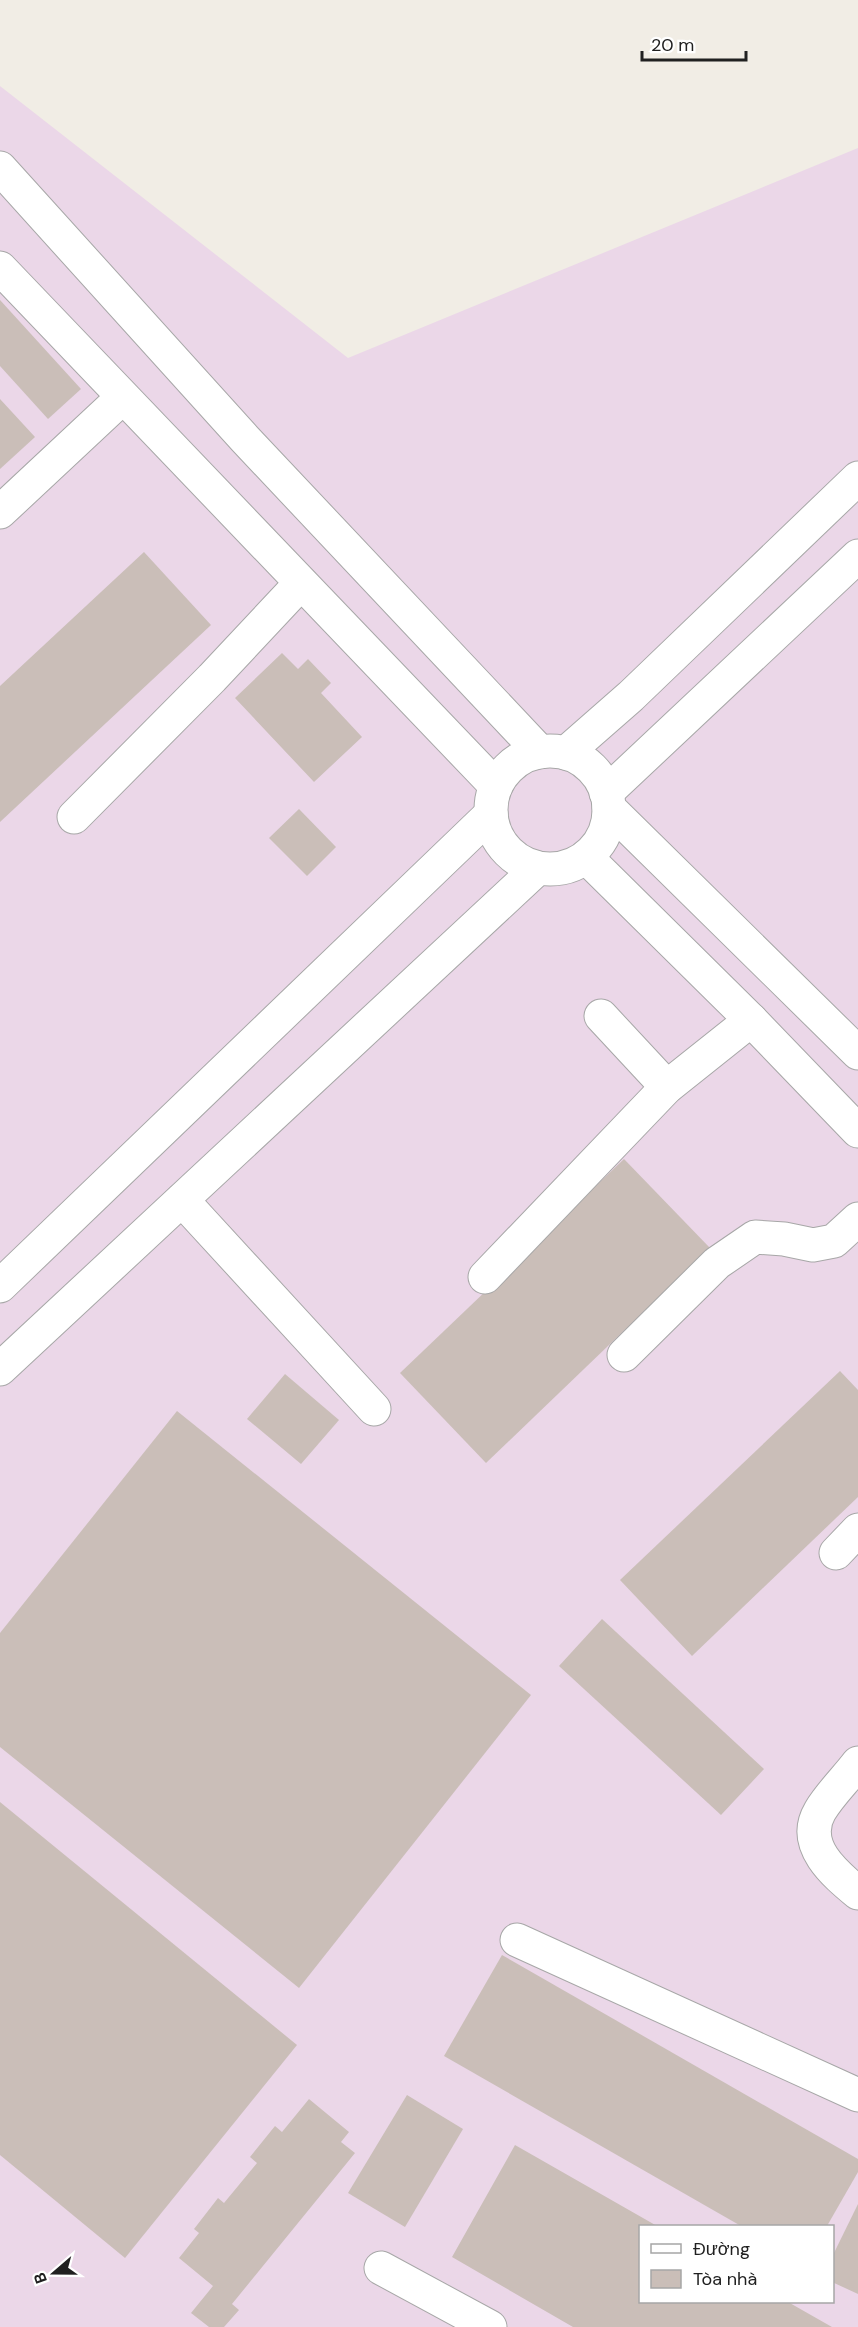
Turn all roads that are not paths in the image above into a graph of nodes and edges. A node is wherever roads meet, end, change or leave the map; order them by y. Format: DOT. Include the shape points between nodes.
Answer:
graph roads {
  1 [pos="0,168"];
  2 [pos="0,268"];
  3 [pos="122,398"];
  4 [pos="858,478"];
  5 [pos="0,512"];
  6 [pos="858,556"];
  7 [pos="301,583"];
  8 [pos="553,753"];
  9 [pos="493,800"];
  10 [pos="608,801"];
  11 [pos="74,817"];
  12 [pos="586,857"];
  13 [pos="538,868"];
  14 [pos="601,1016"];
  15 [pos="751,1020"];
  16 [pos="858,1053"];
  17 [pos="667,1087"];
  18 [pos="858,1131"];
  19 [pos="182,1200"];
  20 [pos="858,1219"];
  21 [pos="486,1276"];
  22 [pos="1,1283"];
  23 [pos="624,1355"];
  24 [pos="0,1370"];
  25 [pos="374,1409"];
  26 [pos="858,1763"];
  27 [pos="858,1893"];
  28 [pos="518,1940"];
  29 [pos="858,2095"];
  30 [pos="381,2268"];
  31 [pos="490,2327"];
  1 -- 8 [label="street" via="245,439"];
  2 -- 3 [label="street"];
  3 -- 5 [label="street"];
  3 -- 7 [label="street"];
  4 -- 8 [label="street" via="631,696"];
  6 -- 10 [label="street"];
  7 -- 9 [label="street"];
  7 -- 11 [label="street"];
  8 -- 9 [label="street" via="521,758 506,770"];
  8 -- 10 [label="street" via="583,762 597,776"];
  9 -- 13 [label="street" via="495,832 505,849 520,862"];
  9 -- 22 [label="street"];
  10 -- 12 [label="street" via="602,837"];
  10 -- 16 [label="street"];
  12 -- 13 [label="street" via="556,870"];
  12 -- 15 [label="street"];
  13 -- 19 [label="street"];
  14 -- 17 [label="street"];
  15 -- 17 [label="street"];
  15 -- 18 [label="street"];
  17 -- 21 [label="street"];
  19 -- 24 [label="street"];
  19 -- 25 [label="street"];
  20 -- 23 [label="street" via="834,1241 813,1245 755,1237 717,1263"];
  26 -- 27 [label="street" via="819,1812 813,1830 817,1848 834,1873"];
  28 -- 29 [label="street"];
  30 -- 31 [label="street"];
}
